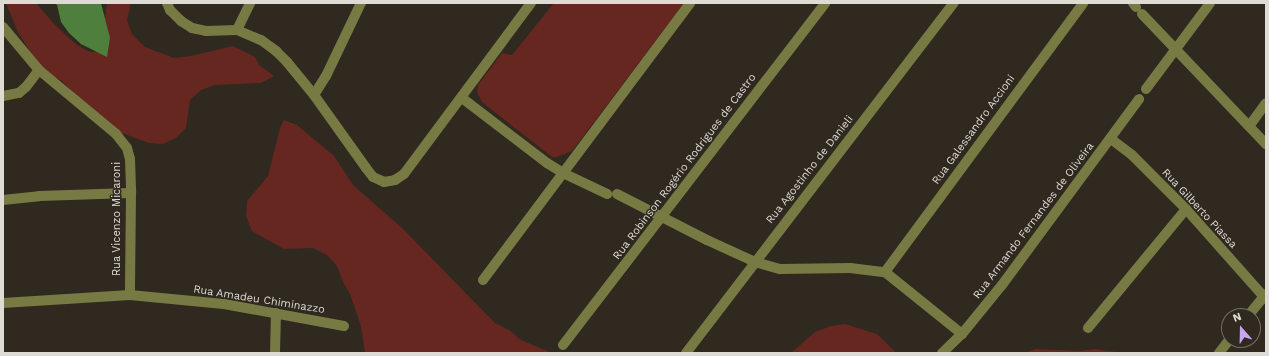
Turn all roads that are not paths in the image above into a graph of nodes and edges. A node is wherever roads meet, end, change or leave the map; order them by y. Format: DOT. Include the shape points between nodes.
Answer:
graph roads {
  1 [pos="167,3"];
  2 [pos="250,3"];
  3 [pos="361,3"];
  4 [pos="531,3"];
  5 [pos="690,3"];
  6 [pos="825,3"];
  7 [pos="954,3"];
  8 [pos="1083,3"];
  9 [pos="1210,3"];
  10 [pos="1137,8"];
  11 [pos="3,27"];
  12 [pos="237,30"];
  13 [pos="1176,50"];
  14 [pos="39,70"];
  15 [pos="1146,89"];
  16 [pos="314,95"];
  17 [pos="3,96"];
  18 [pos="462,98"];
  19 [pos="1139,99"];
  20 [pos="1266,103"];
  21 [pos="1250,125"];
  22 [pos="1111,139"];
  23 [pos="1266,144"];
  24 [pos="563,173"];
  25 [pos="131,193"];
  26 [pos="3,200"];
  27 [pos="1186,210"];
  28 [pos="663,216"];
  29 [pos="755,262"];
  30 [pos="885,272"];
  31 [pos="483,280"];
  32 [pos="130,295"];
  33 [pos="1265,296"];
  34 [pos="3,303"];
  35 [pos="1255,308"];
  36 [pos="276,313"];
  37 [pos="344,326"];
  38 [pos="1088,328"];
  39 [pos="962,334"];
  40 [pos="563,345"];
  41 [pos="275,353"];
  42 [pos="686,353"];
  43 [pos="942,353"];
  1 -- 12 [label="street" via="170,10 192,28 206,31"];
  2 -- 12 [label="street"];
  3 -- 16 [label="street" via="326,76"];
  4 -- 18 [label="street"];
  5 -- 24 [label="street"];
  6 -- 28 [label="street, Rua Robinson Rogério Rodrigues de Castro"];
  7 -- 29 [label="street, Rua Agostinho de Danieli"];
  8 -- 30 [label="street, Rua Galessandro Accioni"];
  9 -- 13 [label="street"];
  10 -- 13 [label="street"];
  11 -- 14 [label="street, Rua Vicenzo Micaroni"];
  12 -- 16 [label="street" via="261,40 276,51"];
  13 -- 15 [label="street"];
  13 -- 21 [label="street"];
  14 -- 17 [label="street" via="19,93"];
  14 -- 25 [label="street, Rua Vicenzo Micaroni" via="122,140 130,159"];
  16 -- 18 [label="street" via="373,177 384,182 395,180 404,174"];
  18 -- 24 [label="street" via="547,164"];
  19 -- 22 [label="street, Rua Armando Fernandes de Oliveira"];
  20 -- 21 [label="street"];
  21 -- 23 [label="street"];
  22 -- 27 [label="street, Rua Gilberto Piassa" via="1132,155"];
  22 -- 39 [label="street, Rua Armando Fernandes de Oliveira" via="1002,285"];
  24 -- 28 [label="street"];
  24 -- 31 [label="street"];
  25 -- 26 [label="street" via="39,196"];
  25 -- 32 [label="street, Rua Vicenzo Micaroni"];
  27 -- 33 [label="street, Rua Gilberto Piassa"];
  27 -- 38 [label="street"];
  28 -- 29 [label="street"];
  28 -- 40 [label="street, Rua Robinson Rogério Rodrigues de Castro"];
  29 -- 30 [label="street" via="780,269 850,268"];
  29 -- 42 [label="street, Rua Agostinho de Danieli"];
  30 -- 39 [label="street"];
  32 -- 34 [label="street, Rua Amadeu Chiminazzo"];
  32 -- 36 [label="street, Rua Amadeu Chiminazzo" via="224,304"];
  33 -- 35 [label="street"];
  36 -- 37 [label="street, Rua Amadeu Chiminazzo"];
  36 -- 41 [label="street"];
  39 -- 43 [label="street, Rua Armando Fernandes de Oliveira"];
}
